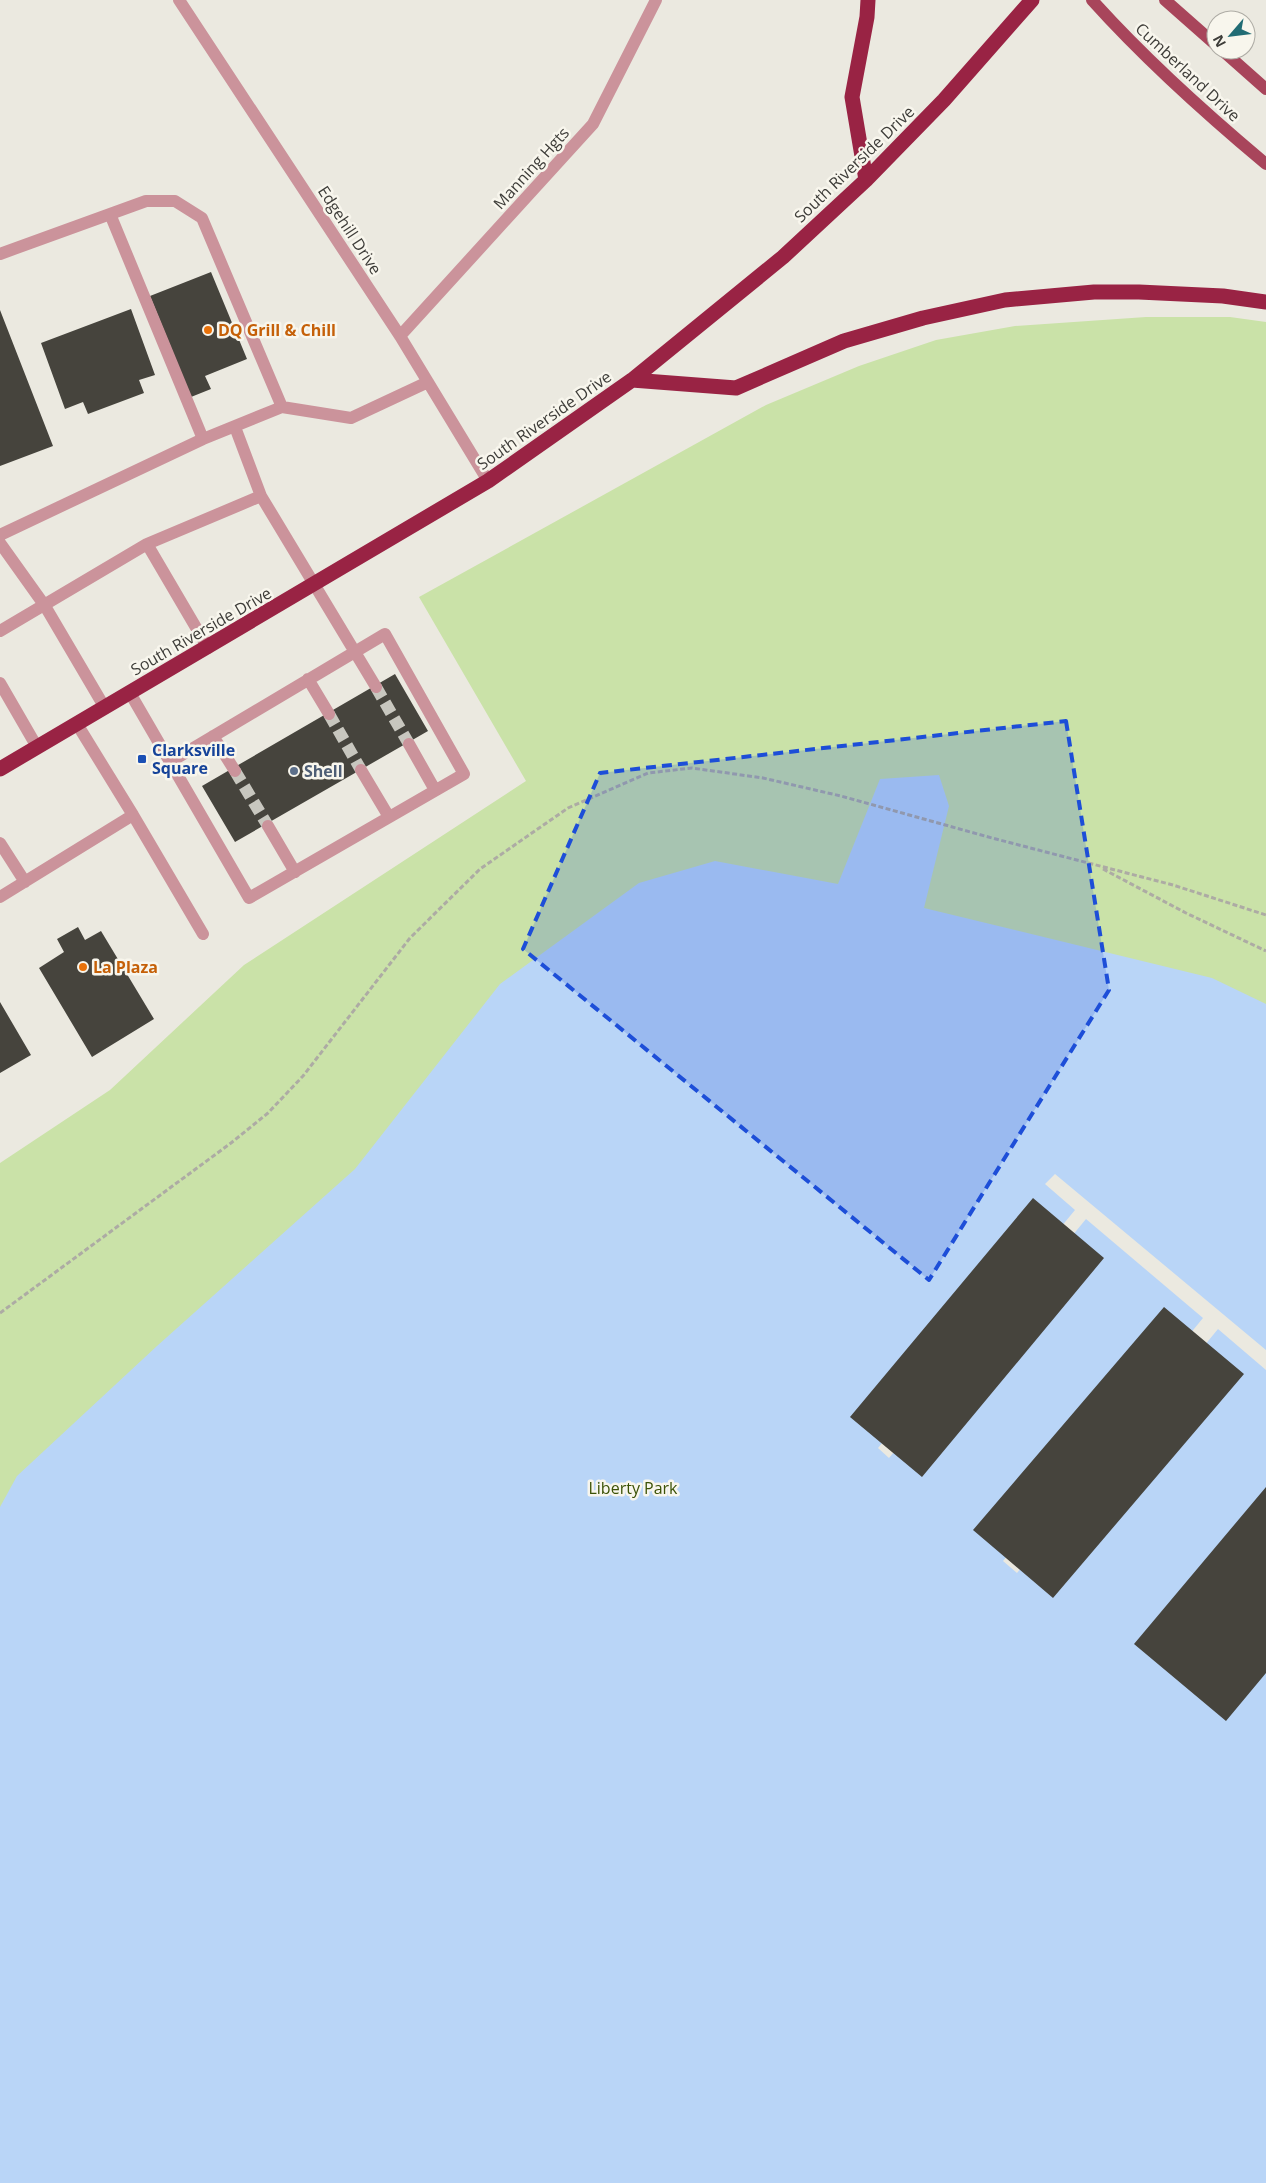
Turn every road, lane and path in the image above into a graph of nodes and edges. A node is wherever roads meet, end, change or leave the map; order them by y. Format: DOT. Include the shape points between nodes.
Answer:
graph roads {
  1 [pos="179,0"];
  2 [pos="656,0"];
  3 [pos="868,0"];
  4 [pos="1032,0"];
  5 [pos="1092,0"];
  6 [pos="1166,0"];
  7 [pos="1206,36"];
  8 [pos="1233,60"];
  9 [pos="1266,89"];
  10 [pos="1266,164"];
  11 [pos="866,180"];
  12 [pos="110,214"];
  13 [pos="0,254"];
  14 [pos="1266,302"];
  15 [pos="400,336"];
  16 [pos="632,380"];
  17 [pos="428,382"];
  18 [pos="282,407"];
  19 [pos="235,427"];
  20 [pos="203,439"];
  21 [pos="488,481"];
  22 [pos="261,496"];
  23 [pos="0,535"];
  24 [pos="0,543"];
  25 [pos="147,544"];
  26 [pos="314,586"];
  27 [pos="45,606"];
  28 [pos="0,631"];
  29 [pos="208,648"];
  30 [pos="356,651"];
  31 [pos="308,679"];
  32 [pos="0,683"];
  33 [pos="376,687"];
  34 [pos="130,693"];
  35 [pos="105,708"];
  36 [pos="329,714"];
  37 [pos="77,724"];
  38 [pos="213,736"];
  39 [pos="409,744"];
  40 [pos="37,747"];
  41 [pos="170,762"];
  42 [pos="0,769"];
  43 [pos="361,770"];
  44 [pos="235,771"];
  45 [pos="436,790"];
  46 [pos="133,815"];
  47 [pos="389,817"];
  48 [pos="268,826"];
  49 [pos="0,843"];
  50 [pos="1098,866"];
  51 [pos="295,872"];
  52 [pos="25,882"];
  53 [pos="0,897"];
  54 [pos="1266,915"];
  55 [pos="203,934"];
  56 [pos="1266,951"];
  57 [pos="0,1313"];
  1 -- 15 [label="street, Edgehill Drive"];
  2 -- 15 [label="street, Manning Hgts" via="593,124"];
  3 -- 11 [label="highway" via="852,97"];
  4 -- 11 [label="highway, South Riverside Drive" via="944,100"];
  5 -- 10 [label="main road, Cumberland Drive" via="1129,41"];
  6 -- 7 [label="main road"];
  8 -- 9 [label="main road"];
  11 -- 16 [label="highway, South Riverside Drive" via="776,263"];
  12 -- 13 [label="street"];
  12 -- 18 [label="street" via="146,201 175,201 202,218"];
  12 -- 20 [label="street"];
  14 -- 16 [label="highway" via="1223,296 1139,292 1094,292 1005,300 923,318 844,341 736,388"];
  15 -- 17 [label="street, Edgehill Drive"];
  16 -- 21 [label="highway, South Riverside Drive"];
  17 -- 18 [label="street" via="351,418"];
  17 -- 21 [label="street, Edgehill Drive"];
  18 -- 19 [label="street"];
  19 -- 20 [label="street"];
  19 -- 22 [label="street"];
  20 -- 23 [label="street"];
  21 -- 26 [label="highway, South Riverside Drive"];
  22 -- 25 [label="street"];
  22 -- 26 [label="street"];
  24 -- 27 [label="street"];
  25 -- 27 [label="street"];
  25 -- 29 [label="street"];
  26 -- 29 [label="highway, South Riverside Drive"];
  26 -- 30 [label="street"];
  27 -- 28 [label="street"];
  27 -- 35 [label="street"];
  29 -- 34 [label="highway, South Riverside Drive"];
  30 -- 31 [label="street"];
  30 -- 33 [label="street"];
  30 -- 45 [label="street" via="385,634 464,774"];
  31 -- 36 [label="street"];
  31 -- 38 [label="street"];
  32 -- 40 [label="street"];
  34 -- 35 [label="highway, South Riverside Drive"];
  34 -- 41 [label="street"];
  35 -- 37 [label="highway, South Riverside Drive"];
  37 -- 40 [label="highway, South Riverside Drive"];
  37 -- 46 [label="street"];
  38 -- 41 [label="street"];
  38 -- 44 [label="street"];
  39 -- 45 [label="street"];
  40 -- 42 [label="highway, South Riverside Drive"];
  41 -- 51 [label="street" via="250,898"];
  43 -- 47 [label="street"];
  45 -- 47 [label="street"];
  46 -- 52 [label="street"];
  46 -- 55 [label="street"];
  47 -- 51 [label="street"];
  48 -- 51 [label="street"];
  49 -- 52 [label="street"];
  50 -- 54 [label="path" via="1173,885"];
  50 -- 56 [label="path"];
  50 -- 57 [label="path" via="763,778 692,768 648,773 568,808 480,869 410,938 303,1076 268,1113"];
  52 -- 53 [label="street"];
}
